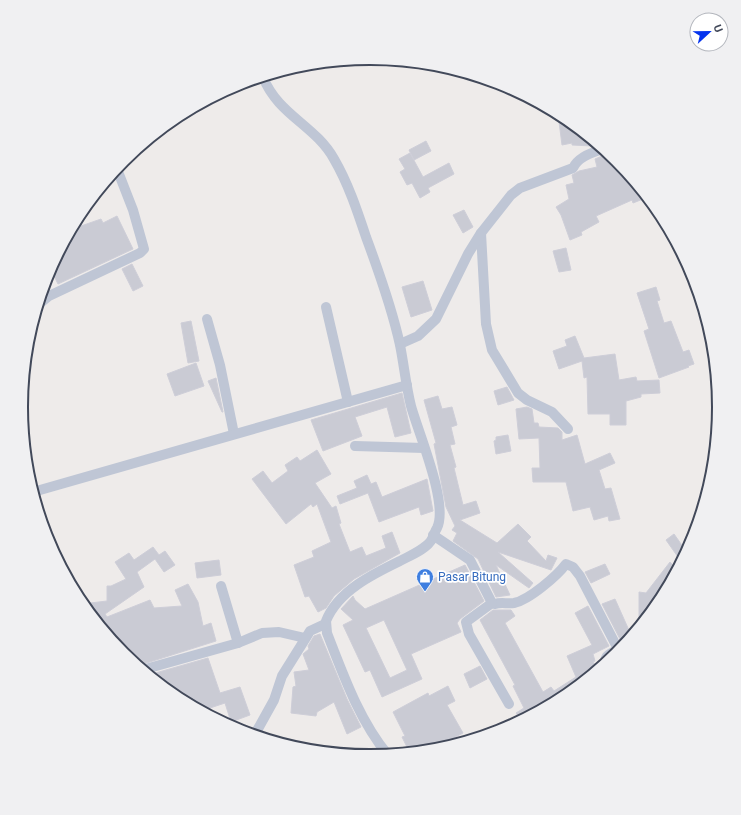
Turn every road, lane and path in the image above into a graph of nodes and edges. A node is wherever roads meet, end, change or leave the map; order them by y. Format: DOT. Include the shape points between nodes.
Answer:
graph roads {
  1 [pos="266,81"];
  2 [pos="597,151"];
  3 [pos="120,175"];
  4 [pos="481,233"];
  5 [pos="45,300"];
  6 [pos="326,307"];
  7 [pos="207,319"];
  8 [pos="400,344"];
  9 [pos="407,385"];
  10 [pos="348,402"];
  11 [pos="568,430"];
  12 [pos="234,434"];
  13 [pos="355,446"];
  14 [pos="424,448"];
  15 [pos="39,490"];
  16 [pos="432,534"];
  17 [pos="222,586"];
  18 [pos="492,602"];
  19 [pos="325,624"];
  20 [pos="306,638"];
  21 [pos="238,643"];
  22 [pos="618,645"];
  23 [pos="149,668"];
  24 [pos="509,704"];
  25 [pos="257,731"];
  26 [pos="384,749"];
  1 -- 8 [label="street" via="278,103 318,137 334,158 347,184 383,284"];
  2 -- 4 [label="street" via="576,162 573,168 520,188 511,195"];
  3 -- 5 [label="street" via="144,249"];
  4 -- 8 [label="street" via="436,319 418,336"];
  4 -- 11 [label="street" via="486,324 492,350 518,393 552,412"];
  6 -- 10 [label="street"];
  7 -- 12 [label="street" via="220,365"];
  8 -- 9 [label="street"];
  9 -- 10 [label="street"];
  9 -- 14 [label="street" via="410,404"];
  10 -- 12 [label="street"];
  12 -- 15 [label="street"];
  13 -- 14 [label="street"];
  14 -- 16 [label="street" via="440,507 440,522"];
  16 -- 18 [label="street" via="470,560"];
  16 -- 19 [label="street" via="432,539 417,552 381,570 354,588 331,611"];
  17 -- 21 [label="street"];
  18 -- 22 [label="street" via="514,603 543,586 559,574 566,564 573,567 580,576"];
  18 -- 24 [label="street" via="466,622 466,625"];
  19 -- 20 [label="street" via="310,632"];
  19 -- 26 [label="street" via="359,708"];
  20 -- 21 [label="street" via="271,632"];
  20 -- 25 [label="street" via="282,676 267,714"];
  21 -- 23 [label="street"];
}
